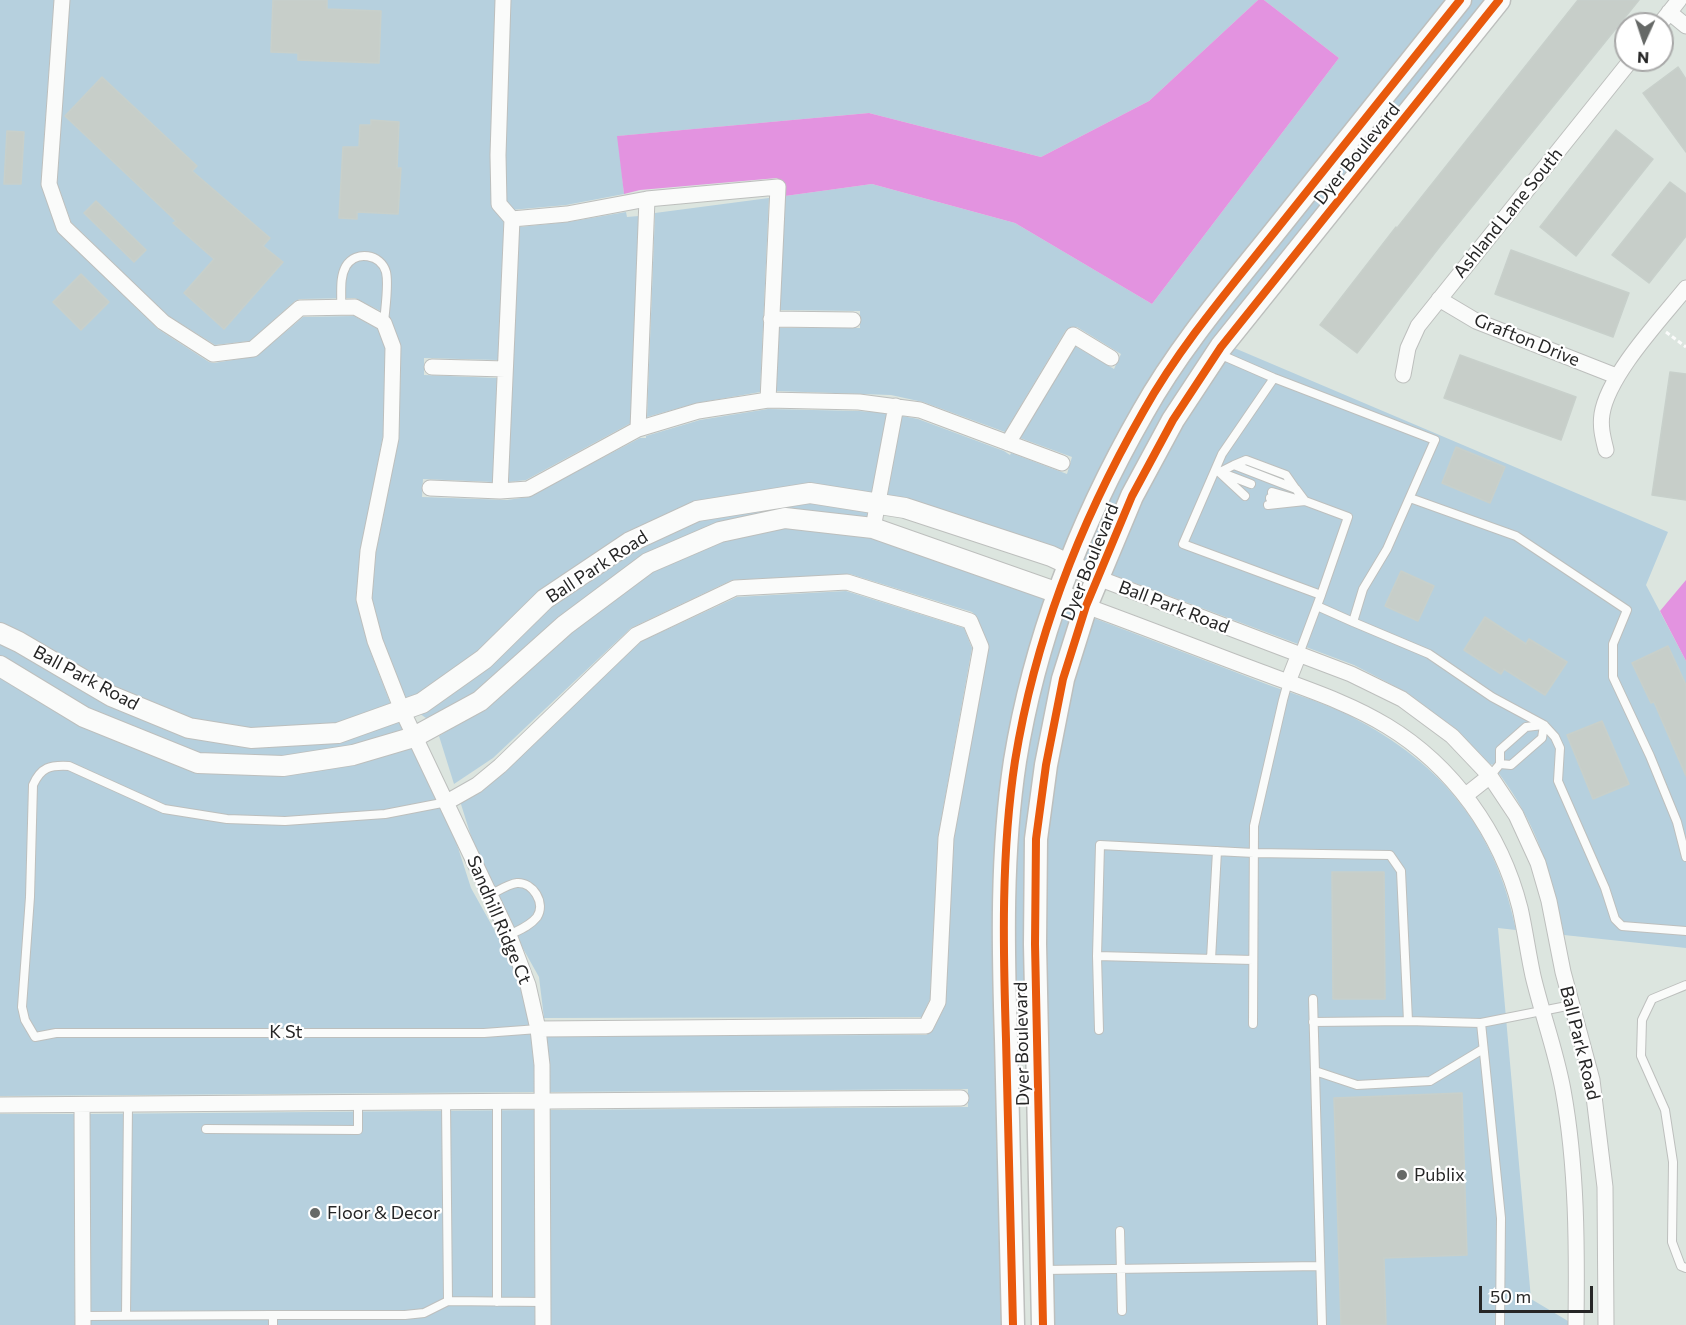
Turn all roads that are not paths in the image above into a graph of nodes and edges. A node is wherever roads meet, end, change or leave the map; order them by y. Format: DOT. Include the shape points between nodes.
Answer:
graph roads {
  1 [pos="62,0"];
  2 [pos="503,0"];
  3 [pos="1460,0"];
  4 [pos="1499,0"];
  5 [pos="1679,0"];
  6 [pos="1669,12"];
  7 [pos="1621,72"];
  8 [pos="647,199"];
  9 [pos="512,219"];
  10 [pos="1686,288"];
  11 [pos="1439,299"];
  12 [pos="341,307"];
  13 [pos="771,319"];
  14 [pos="853,320"];
  15 [pos="384,323"];
  16 [pos="1217,354"];
  17 [pos="1110,358"];
  18 [pos="432,367"];
  19 [pos="505,369"];
  20 [pos="1403,375"];
  21 [pos="1616,376"];
  22 [pos="1274,378"];
  23 [pos="768,400"];
  24 [pos="896,406"];
  25 [pos="638,429"];
  26 [pos="1008,443"];
  27 [pos="1606,450"];
  28 [pos="1062,463"];
  29 [pos="1217,471"];
  30 [pos="430,488"];
  31 [pos="500,491"];
  32 [pos="1410,498"];
  33 [pos="1305,501"];
  34 [pos="878,504"];
  35 [pos="873,528"];
  36 [pos="1068,565"];
  37 [pos="1098,578"];
  38 [pos="1058,593"];
  39 [pos="1321,595"];
  40 [pos="1086,606"];
  41 [pos="1317,606"];
  42 [pos="1353,622"];
  43 [pos="0,633"];
  44 [pos="1299,654"];
  45 [pos="0,666"];
  46 [pos="1288,682"];
  47 [pos="402,710"];
  48 [pos="1545,725"];
  49 [pos="414,737"];
  50 [pos="1495,770"];
  51 [pos="1466,795"];
  52 [pos="447,802"];
  53 [pos="1217,851"];
  54 [pos="1254,853"];
  55 [pos="1686,857"];
  56 [pos="490,895"];
  57 [pos="1686,931"];
  58 [pos="509,935"];
  59 [pos="1097,956"];
  60 [pos="1211,959"];
  61 [pos="1253,960"];
  62 [pos="1686,986"];
  63 [pos="1005,998"];
  64 [pos="1312,999"];
  65 [pos="1572,1005"];
  66 [pos="1543,1012"];
  67 [pos="1407,1021"];
  68 [pos="1313,1022"];
  69 [pos="1480,1023"];
  70 [pos="1253,1024"];
  71 [pos="538,1029"];
  72 [pos="1099,1030"];
  73 [pos="1483,1049"];
  74 [pos="1315,1071"];
  75 [pos="961,1098"];
  76 [pos="542,1101"];
  77 [pos="446,1102"];
  78 [pos="497,1102"];
  79 [pos="358,1103"];
  80 [pos="128,1104"];
  81 [pos="0,1105"];
  82 [pos="82,1105"];
  83 [pos="206,1129"];
  84 [pos="1120,1231"];
  85 [pos="1320,1266"];
  86 [pos="1686,1268"];
  87 [pos="1121,1269"];
  88 [pos="1042,1270"];
  89 [pos="1013,1300"];
  90 [pos="448,1301"];
  91 [pos="497,1302"];
  92 [pos="543,1302"];
  93 [pos="1122,1311"];
  94 [pos="273,1315"];
  95 [pos="355,1315"];
  96 [pos="126,1316"];
  97 [pos="83,1320"];
  98 [pos="273,1325"];
  99 [pos="355,1325"];
  100 [pos="543,1325"];
  101 [pos="1013,1325"];
  102 [pos="1032,1325"];
  103 [pos="1044,1325"];
  104 [pos="1322,1325"];
  105 [pos="1500,1325"];
  106 [pos="1575,1325"];
  107 [pos="1606,1325"];
  1 -- 12 [label="street" via="49,184 64,227 163,322 213,354 253,349 300,308"];
  2 -- 9 [label="street" via="499,204"];
  3 -- 36 [label="main road, Dyer Boulevard" via="1200,325 1144,409 1104,484"];
  4 -- 16 [label="main road, Dyer Boulevard"];
  5 -- 6 [label="street"];
  7 -- 11 [label="street, Ashland Lane South"];
  8 -- 9 [label="street" via="567,214"];
  8 -- 13 [label="street" via="777,186"];
  8 -- 25 [label="street"];
  9 -- 19 [label="street"];
  10 -- 21 [label="street"];
  11 -- 20 [label="street, Ashland Lane South" via="1412,337"];
  11 -- 21 [label="street, Grafton Drive" via="1476,321"];
  12 -- 15 [label="street" via="355,307"];
  12 -- 15 [label="lane" via="342,275 347,265 362,255 374,257 382,263 386,274"];
  13 -- 14 [label="street"];
  13 -- 23 [label="street"];
  15 -- 47 [label="street, Sandhill Ridge Ct" via="393,346 391,438 368,550 364,599 375,641"];
  16 -- 22 [label="lane"];
  16 -- 37 [label="main road, Dyer Boulevard" via="1173,420 1132,496"];
  17 -- 26 [label="street" via="1073,335"];
  18 -- 19 [label="street"];
  19 -- 31 [label="street"];
  21 -- 27 [label="street" via="1602,412"];
  22 -- 29 [label="lane" via="1222,454"];
  22 -- 32 [label="lane" via="1436,440"];
  23 -- 24 [label="street"];
  23 -- 25 [label="street" via="698,411"];
  24 -- 26 [label="street" via="920,410"];
  24 -- 34 [label="street"];
  25 -- 31 [label="street" via="528,489"];
  26 -- 28 [label="street"];
  29 -- 29 [label="lane" via="1248,490"];
  29 -- 33 [label="lane" via="1234,465 1296,489"];
  29 -- 39 [label="lane" via="1183,544"];
  30 -- 31 [label="street"];
  32 -- 42 [label="lane" via="1363,589"];
  32 -- 55 [label="lane" via="1516,536 1627,610 1613,644 1613,677 1664,789"];
  33 -- 33 [label="lane" via="1270,498"];
  33 -- 39 [label="lane" via="1348,517"];
  34 -- 35 [label="street"];
  34 -- 36 [label="street, Ball Park Road" via="905,508"];
  34 -- 47 [label="street, Ball Park Road" via="810,493 697,511 630,542 545,599 484,659 422,703"];
  35 -- 38 [label="street, Ball Park Road"];
  35 -- 49 [label="street, Ball Park Road" via="785,518 720,532 648,563 565,625 480,701"];
  36 -- 37 [label="street, Ball Park Road"];
  36 -- 38 [label="main road, Dyer Boulevard"];
  37 -- 40 [label="main road, Dyer Boulevard"];
  37 -- 44 [label="street, Ball Park Road"];
  38 -- 40 [label="street, Ball Park Road"];
  38 -- 63 [label="main road, Dyer Boulevard" via="1028,691 1015,765 1006,848"];
  39 -- 41 [label="lane"];
  40 -- 46 [label="street, Ball Park Road"];
  40 -- 88 [label="main road, Dyer Boulevard" via="1063,679 1036,839"];
  41 -- 42 [label="lane"];
  41 -- 44 [label="lane"];
  42 -- 48 [label="lane" via="1429,654 1492,697"];
  43 -- 47 [label="street, Ball Park Road" via="111,696 189,728 251,738 338,733"];
  44 -- 46 [label="street"];
  44 -- 50 [label="street, Ball Park Road" via="1402,699"];
  45 -- 49 [label="street, Ball Park Road" via="84,717 198,763 283,766 353,755"];
  46 -- 51 [label="street, Ball Park Road" via="1388,726 1431,758"];
  46 -- 54 [label="lane" via="1254,826"];
  47 -- 49 [label="street, Sandhill Ridge Ct"];
  48 -- 50 [label="lane" via="1542,738 1511,765"];
  48 -- 50 [label="lane" via="1526,727 1500,750"];
  48 -- 57 [label="lane" via="1560,748 1558,781 1615,919 1622,926"];
  49 -- 52 [label="street, Sandhill Ridge Ct"];
  50 -- 51 [label="street"];
  50 -- 65 [label="street, Ball Park Road" via="1538,863"];
  51 -- 66 [label="street, Ball Park Road" via="1488,828 1509,872"];
  52 -- 56 [label="street, Sandhill Ridge Ct"];
  52 -- 71 [label="lane, K St" via="385,814 285,821 227,819 164,809 69,766 53,765 38,773 33,785 22,1007 25,1020 35,1037 56,1033 484,1033"];
  52 -- 71 [label="street" via="500,766 636,635 735,588 847,582 970,621 981,647 946,838 938,1002 926,1026"];
  53 -- 54 [label="lane"];
  53 -- 59 [label="lane" via="1100,845"];
  53 -- 60 [label="lane"];
  54 -- 61 [label="lane"];
  54 -- 67 [label="lane" via="1390,855 1401,871"];
  56 -- 58 [label="street, Sandhill Ridge Ct"];
  56 -- 58 [label="lane" via="516,883 535,892 539,915"];
  58 -- 71 [label="street, Sandhill Ridge Ct" via="528,985"];
  59 -- 60 [label="lane"];
  59 -- 72 [label="lane"];
  60 -- 61 [label="lane"];
  61 -- 70 [label="lane"];
  62 -- 86 [label="lane" via="1652,999 1642,1020 1641,1056 1665,1110 1673,1162 1672,1242 1681,1266"];
  63 -- 88 [label="main road" via="1019,1039 1023,1232"];
  63 -- 89 [label="main road, Dyer Boulevard"];
  64 -- 68 [label="lane"];
  65 -- 66 [label="lane"];
  65 -- 107 [label="street, Ball Park Road" via="1592,1080 1600,1137 1605,1187"];
  66 -- 69 [label="lane"];
  66 -- 106 [label="street, Ball Park Road" via="1563,1087 1571,1140"];
  67 -- 68 [label="lane"];
  67 -- 69 [label="lane"];
  68 -- 74 [label="lane"];
  69 -- 73 [label="lane"];
  71 -- 76 [label="street, Sandhill Ridge Ct"];
  73 -- 74 [label="lane" via="1430,1081 1357,1085"];
  73 -- 105 [label="lane" via="1502,1218"];
  74 -- 85 [label="lane"];
  75 -- 76 [label="street"];
  76 -- 78 [label="street"];
  76 -- 92 [label="street, Sandhill Ridge Ct"];
  77 -- 78 [label="street"];
  77 -- 79 [label="street"];
  77 -- 90 [label="lane"];
  78 -- 91 [label="lane"];
  79 -- 80 [label="street"];
  79 -- 83 [label="lane" via="358,1130"];
  80 -- 82 [label="street"];
  80 -- 96 [label="lane"];
  81 -- 82 [label="street"];
  82 -- 97 [label="street"];
  84 -- 87 [label="lane"];
  85 -- 87 [label="lane"];
  85 -- 104 [label="lane"];
  87 -- 88 [label="lane"];
  87 -- 93 [label="lane"];
  88 -- 103 [label="main road, Dyer Boulevard"];
  89 -- 101 [label="main road, Dyer Boulevard"];
  89 -- 102 [label="main road" via="1030,1310"];
  90 -- 91 [label="lane"];
  90 -- 95 [label="lane" via="424,1313 405,1316"];
  91 -- 92 [label="lane"];
  92 -- 100 [label="street, Sandhill Ridge Ct"];
  94 -- 95 [label="lane"];
  94 -- 96 [label="lane"];
  94 -- 98 [label="lane"];
  95 -- 99 [label="lane"];
  96 -- 97 [label="lane"];
}
